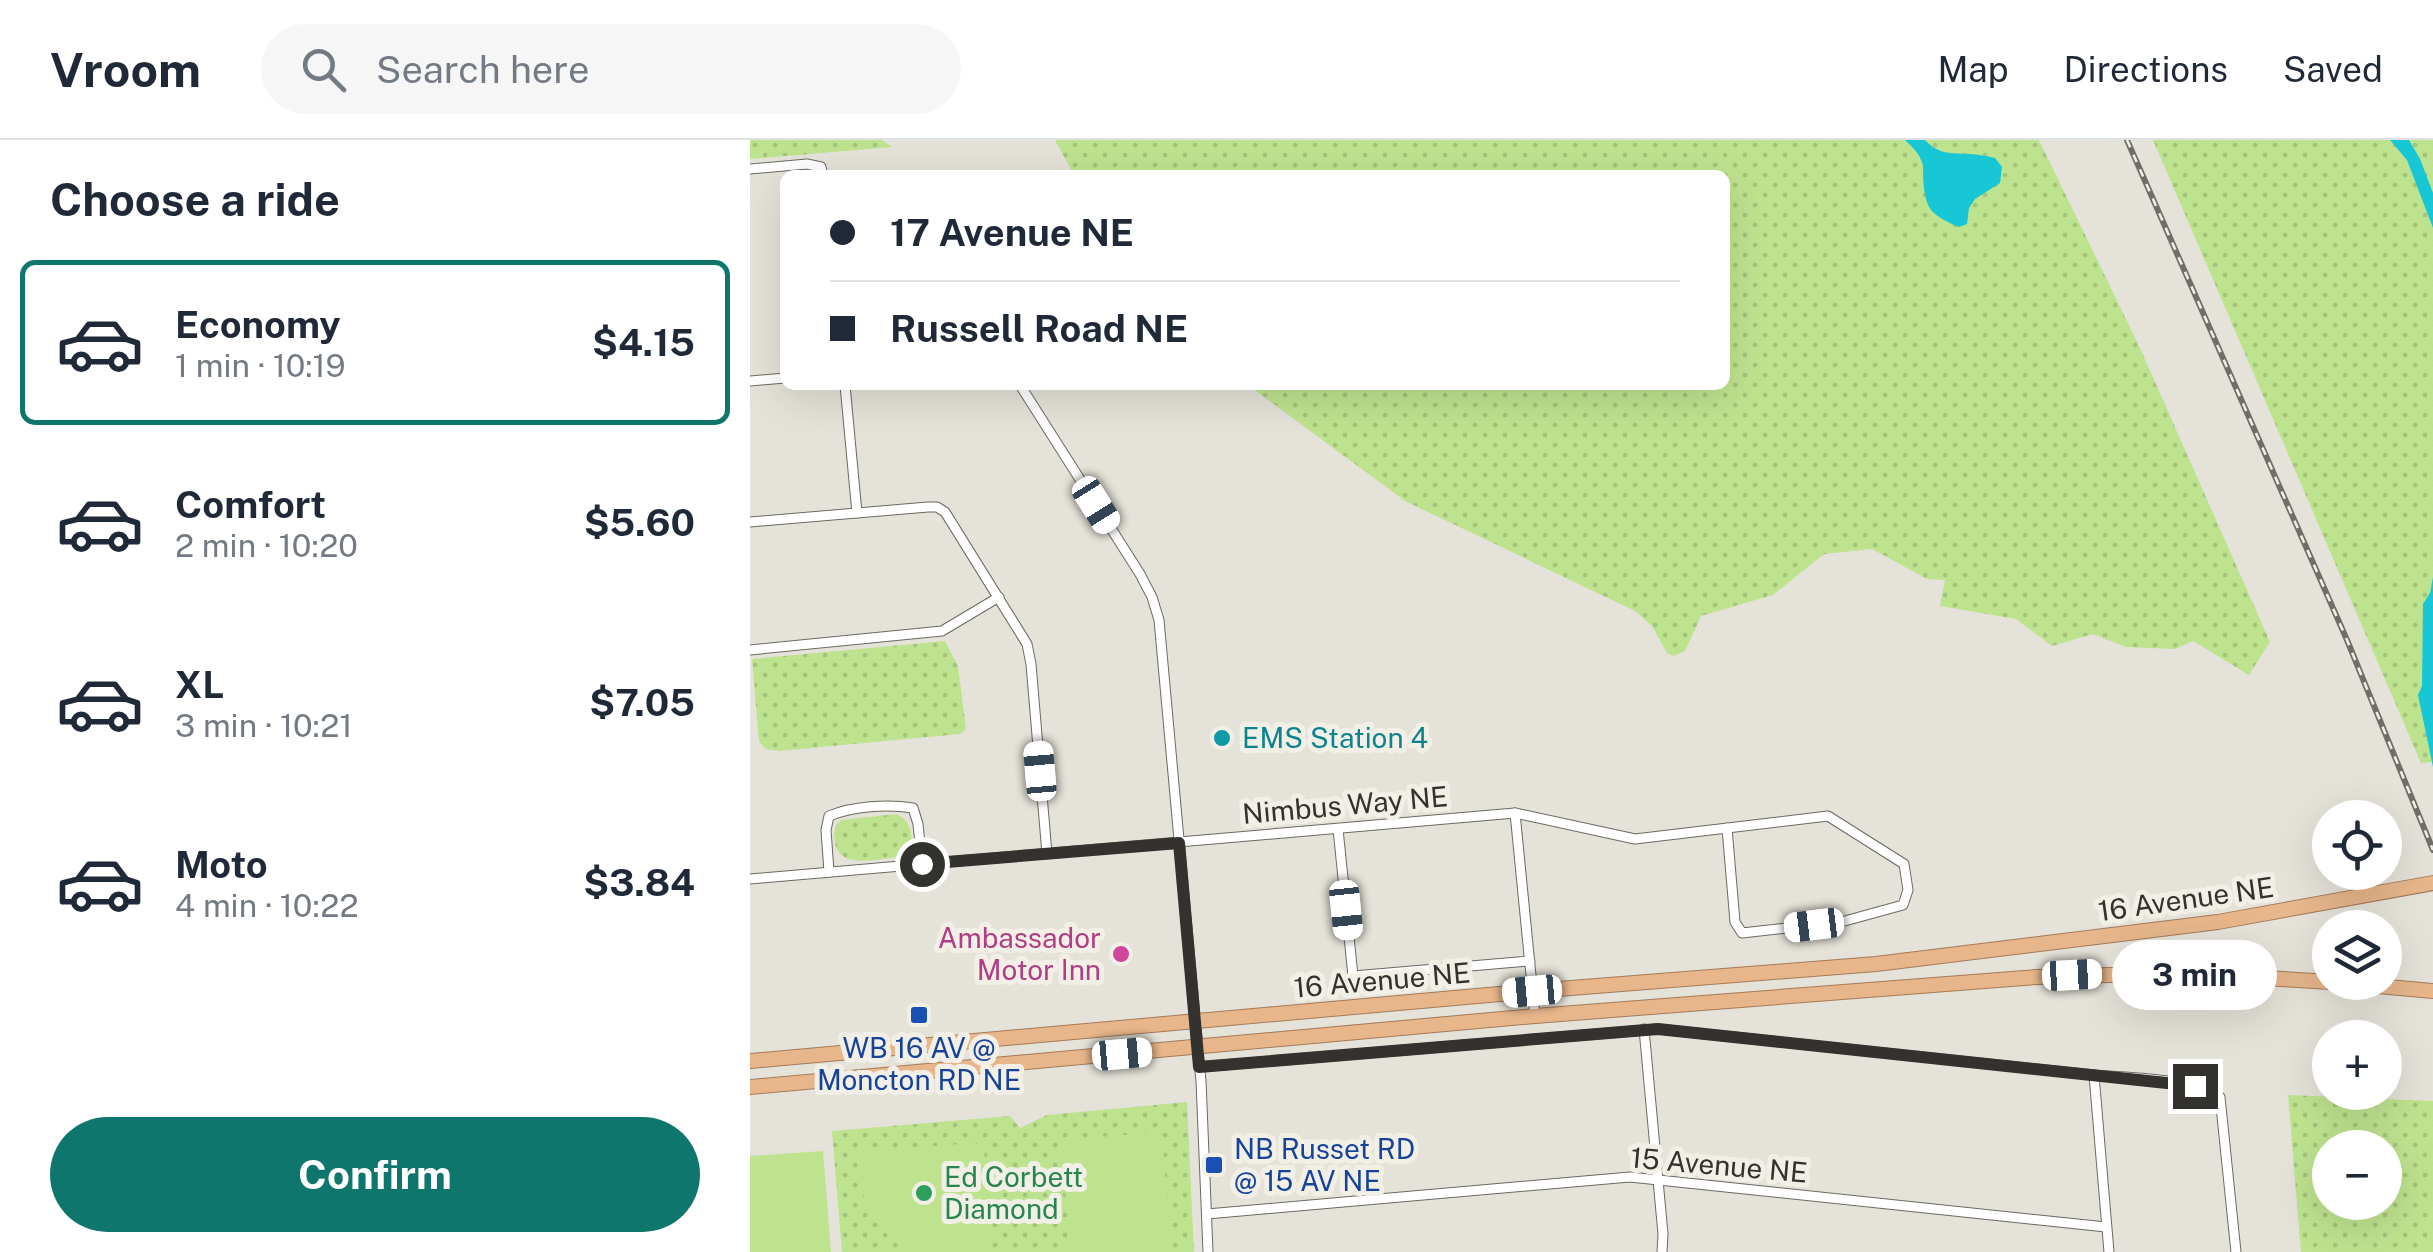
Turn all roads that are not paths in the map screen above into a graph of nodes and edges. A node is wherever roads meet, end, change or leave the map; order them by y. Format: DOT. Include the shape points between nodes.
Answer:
graph roads {
  1 [pos="750,168"];
  2 [pos="820,170"];
  3 [pos="780,378"];
  4 [pos="750,381"];
  5 [pos="845,390"];
  6 [pos="1023,390"];
  7 [pos="857,513"];
  8 [pos="750,522"];
  9 [pos="999,597"];
  10 [pos="750,650"];
  11 [pos="1516,812"];
  12 [pos="1338,828"];
  13 [pos="1727,828"];
  14 [pos="1179,843"];
  15 [pos="1047,854"];
  16 [pos="922,864"];
  17 [pos="830,872"];
  18 [pos="750,879"];
  19 [pos="2433,883"];
  20 [pos="1530,961"];
  21 [pos="2312,981"];
  22 [pos="2402,988"];
  23 [pos="1532,991"];
  24 [pos="2433,991"];
  25 [pos="1535,1016"];
  26 [pos="1195,1022"];
  27 [pos="1644,1029"];
  28 [pos="1198,1048"];
  29 [pos="750,1060"];
  30 [pos="1199,1067"];
  31 [pos="2094,1075"];
  32 [pos="750,1087"];
  33 [pos="1658,1179"];
  34 [pos="1207,1214"];
  35 [pos="2106,1227"];
  36 [pos="1208,1252"];
  37 [pos="1662,1252"];
  38 [pos="2109,1252"];
  39 [pos="2236,1252"];
  1 -- 2 [label="street" via="807,164"];
  3 -- 4 [label="street"];
  5 -- 7 [label="street"];
  6 -- 14 [label="street" via="1156,608"];
  7 -- 8 [label="street"];
  7 -- 9 [label="street" via="937,507"];
  9 -- 10 [label="street" via="942,631"];
  9 -- 15 [label="street" via="1029,654"];
  11 -- 12 [label="street, Nimbus Way NE"];
  11 -- 13 [label="street, Nimbus Way NE" via="1634,839"];
  11 -- 20 [label="street"];
  12 -- 14 [label="street, Nimbus Way NE"];
  12 -- 20 [label="street" via="1353,976"];
  13 -- 13 [label="street, Nimbus Way NE" via="1828,816 1904,864 1903,905 1841,922 1742,932 1735,922"];
  14 -- 15 [label="street, Nimbus Way NE"];
  14 -- 26 [label="street"];
  15 -- 16 [label="street, Nimbus Way NE"];
  16 -- 17 [label="street, Nimbus Way NE"];
  16 -- 17 [label="street" via="913,808 842,811 829,816 826,830"];
  17 -- 18 [label="street, Nimbus Way NE"];
  19 -- 23 [label="highway, 16 Avenue NE" via="2218,922 1876,964"];
  20 -- 23 [label="street"];
  21 -- 25 [label="highway, 16 Avenue NE" via="2109,973"];
  22 -- 24 [label="highway, 16 Avenue NE"];
  23 -- 25 [label="street"];
  23 -- 26 [label="highway, 16 Avenue NE"];
  25 -- 28 [label="highway, 16 Avenue NE"];
  26 -- 28 [label="street"];
  26 -- 29 [label="highway, 16 Avenue NE"];
  27 -- 30 [label="street"];
  27 -- 31 [label="street"];
  27 -- 33 [label="street"];
  28 -- 30 [label="street"];
  28 -- 32 [label="highway, 16 Avenue NE"];
  30 -- 34 [label="street"];
  31 -- 35 [label="street"];
  31 -- 39 [label="street" via="2195,1086 2220,1097"];
  33 -- 34 [label="street, 15 Avenue NE" via="1630,1176"];
  33 -- 35 [label="street, 15 Avenue NE"];
  33 -- 37 [label="street"];
  34 -- 36 [label="street"];
  35 -- 38 [label="street"];
}
